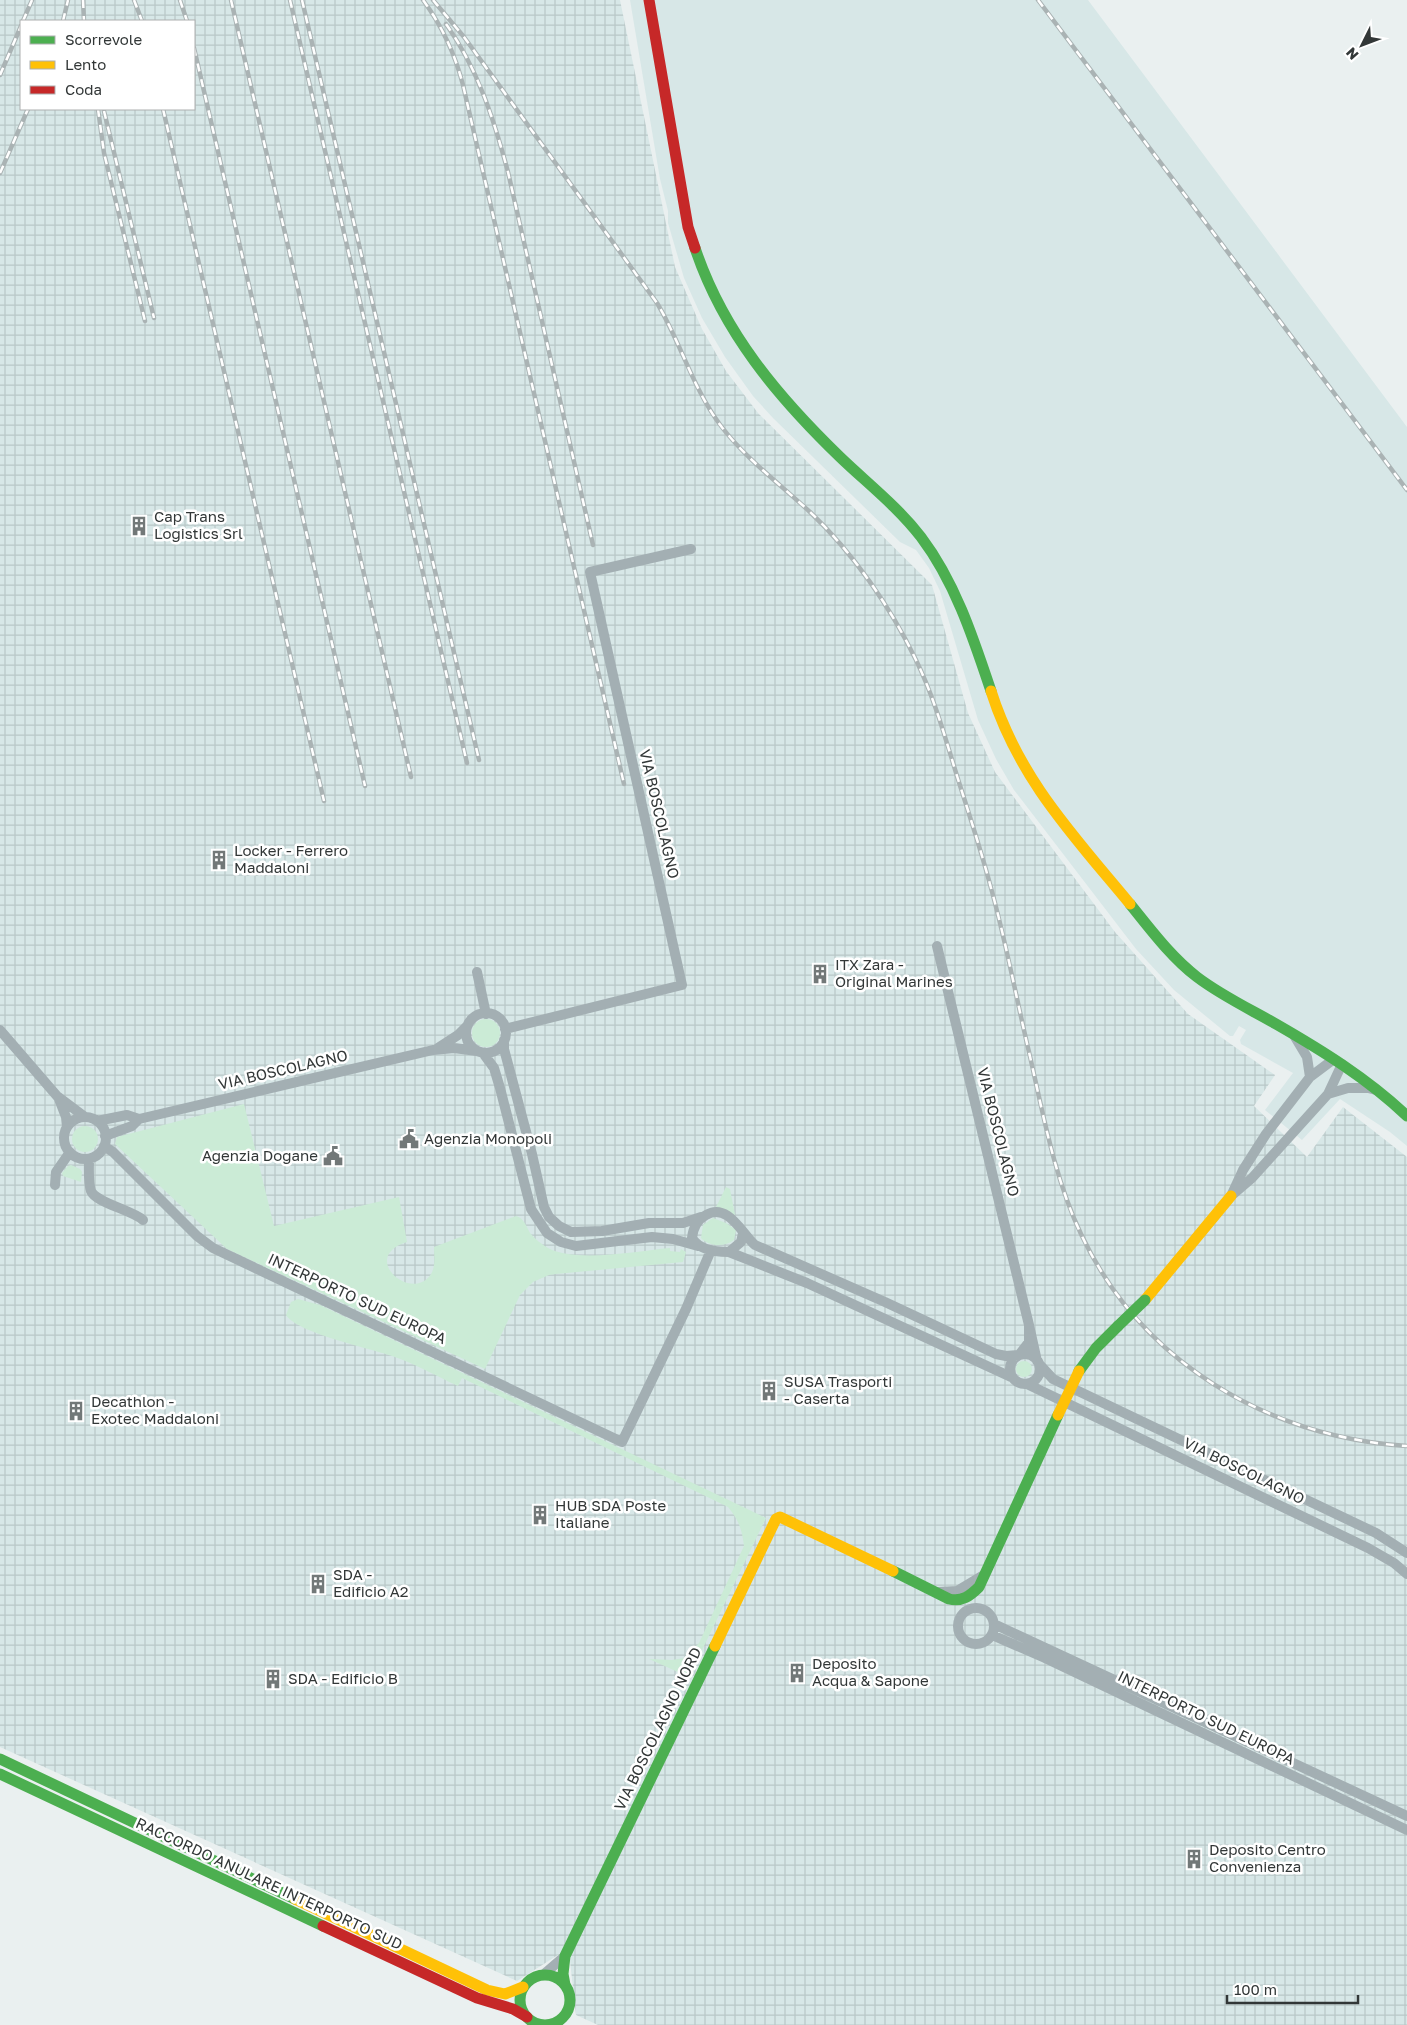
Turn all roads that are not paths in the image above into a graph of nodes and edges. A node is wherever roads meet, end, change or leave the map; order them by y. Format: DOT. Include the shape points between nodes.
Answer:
graph roads {
  1 [pos="649,0"];
  2 [pos="691,549"];
  3 [pos="937,946"];
  4 [pos="477,972"];
  5 [pos="486,1014"];
  6 [pos="468,1024"];
  7 [pos="0,1030"];
  8 [pos="505,1034"];
  9 [pos="1293,1034"];
  10 [pos="433,1050"];
  11 [pos="480,1052"];
  12 [pos="1338,1061"];
  13 [pos="1310,1077"];
  14 [pos="1328,1094"];
  15 [pos="58,1096"];
  16 [pos="1388,1097"];
  17 [pos="1407,1116"];
  18 [pos="84,1117"];
  19 [pos="139,1119"];
  20 [pos="97,1121"];
  21 [pos="67,1127"];
  22 [pos="105,1141"];
  23 [pos="1257,1148"];
  24 [pos="70,1152"];
  25 [pos="89,1159"];
  26 [pos="1270,1159"];
  27 [pos="55,1185"];
  28 [pos="1231,1196"];
  29 [pos="702,1218"];
  30 [pos="143,1220"];
  31 [pos="743,1233"];
  32 [pos="698,1246"];
  33 [pos="711,1250"];
  34 [pos="729,1252"];
  35 [pos="1029,1325"];
  36 [pos="1019,1355"];
  37 [pos="1038,1363"];
  38 [pos="1011,1377"];
  39 [pos="1027,1384"];
  40 [pos="1407,1553"];
  41 [pos="1407,1574"];
  42 [pos="994,1624"];
  43 [pos="992,1635"];
  44 [pos="0,1759"];
  45 [pos="0,1774"];
  46 [pos="1407,1816"];
  47 [pos="1407,1830"];
  48 [pos="566,1956"];
  49 [pos="544,1975"];
  50 [pos="565,1985"];
  51 [pos="523,1987"];
  52 [pos="568,2009"];
  53 [pos="527,2017"];
  54 [pos="542,2025"];
  55 [pos="572,2025"];
  1 -- 9 [label="street" via="688,226 698,260 734,337 787,404 906,520 931,551 974,638 1011,744 1057,815 1181,963 1219,993"];
  2 -- 8 [label="street, VIA BOSCOLAGNO" via="590,572 682,985"];
  3 -- 35 [label="street, VIA BOSCOLAGNO"];
  4 -- 5 [label="street"];
  5 -- 6 [label="street, VIA BOSCOLAGNO" via="477,1016"];
  5 -- 8 [label="street" via="501,1020"];
  6 -- 10 [label="street, VIA BOSCOLAGNO" via="447,1043"];
  6 -- 11 [label="street, VIA BOSCOLAGNO" via="466,1036 472,1047"];
  7 -- 15 [label="street"];
  8 -- 11 [label="street, VIA BOSCOLAGNO" via="496,1050"];
  8 -- 29 [label="street, VIA BOSCOLAGNO" via="504,1049 544,1207 554,1221 571,1232 602,1231 649,1223 683,1223"];
  9 -- 12 [label="street"];
  9 -- 13 [label="street" via="1307,1057"];
  10 -- 11 [label="street, VIA BOSCOLAGNO" via="454,1048"];
  10 -- 19 [label="street, VIA BOSCOLAGNO"];
  11 -- 32 [label="street, VIA BOSCOLAGNO" via="494,1068 531,1209 547,1233 576,1246 652,1237"];
  12 -- 13 [label="street"];
  12 -- 14 [label="street"];
  12 -- 16 [label="street"];
  13 -- 23 [label="street"];
  14 -- 16 [label="street" via="1359,1088 1379,1091"];
  14 -- 26 [label="street"];
  15 -- 18 [label="street"];
  15 -- 21 [label="street"];
  16 -- 17 [label="street"];
  18 -- 20 [label="street"];
  18 -- 21 [label="street"];
  19 -- 20 [label="street, VIA BOSCOLAGNO" via="127,1115"];
  19 -- 22 [label="street, VIA BOSCOLAGNO"];
  20 -- 22 [label="street" via="102,1126"];
  21 -- 24 [label="street" via="64,1140"];
  22 -- 25 [label="street"];
  22 -- 33 [label="street, INTERPORTO SUD EUROPA" via="197,1236 213,1248 622,1442"];
  23 -- 26 [label="street" via="1268,1146"];
  23 -- 28 [label="street"];
  24 -- 25 [label="street"];
  24 -- 27 [label="street" via="56,1172"];
  25 -- 30 [label="street" via="90,1188 95,1196"];
  26 -- 28 [label="street"];
  28 -- 48 [label="street, VIA BOSCOLAGNO NORD, bridge" via="1145,1300 1096,1348 1079,1371 979,1587 964,1599 948,1600 780,1517 775,1521"];
  29 -- 31 [label="street, VIA BOSCOLAGNO" via="710,1213 726,1215"];
  29 -- 32 [label="street" via="693,1230 692,1238"];
  31 -- 34 [label="street" via="741,1242"];
  31 -- 36 [label="street, VIA BOSCOLAGNO" via="755,1245 996,1354"];
  32 -- 33 [label="street, VIA BOSCOLAGNO"];
  33 -- 34 [label="street, VIA BOSCOLAGNO"];
  34 -- 38 [label="street, VIA BOSCOLAGNO" via="816,1287"];
  35 -- 36 [label="street, VIA BOSCOLAGNO" via="1029,1342"];
  35 -- 37 [label="street, VIA BOSCOLAGNO"];
  36 -- 37 [label="street, VIA BOSCOLAGNO" via="1030,1355"];
  36 -- 38 [label="street, VIA BOSCOLAGNO" via="1011,1362"];
  37 -- 39 [label="street" via="1037,1379"];
  37 -- 40 [label="street, VIA BOSCOLAGNO" via="1053,1379 1376,1533"];
  38 -- 39 [label="street, VIA BOSCOLAGNO" via="1020,1384"];
  39 -- 41 [label="street, VIA BOSCOLAGNO" via="1368,1548"];
  42 -- 43 [label="street"];
  42 -- 43 [label="street" via="984,1609 972,1608 962,1614 957,1625 961,1636 970,1644 983,1643"];
  42 -- 46 [label="street, INTERPORTO SUD EUROPA"];
  43 -- 47 [label="street, INTERPORTO SUD EUROPA"];
  44 -- 51 [label="street, RACCORDO ANULARE INTERPORTO SUD" via="487,1990 506,1995"];
  45 -- 53 [label="street, RACCORDO ANULARE INTERPORTO SUD" via="468,1994 513,2008"];
  48 -- 49 [label="street, VIA BOSCOLAGNO NORD"];
  48 -- 50 [label="street, VIA BOSCOLAGNO NORD"];
  49 -- 50 [label="street" via="559,1979"];
  49 -- 51 [label="street, RACCORDO ANULARE INTERPORTO SUD"];
  50 -- 52 [label="street" via="570,2001"];
  51 -- 53 [label="street" via="520,2003"];
  52 -- 54 [label="street, RACCORDO ANULARE INTERPORTO SUD" via="558,2022"];
  52 -- 55 [label="street"];
  53 -- 54 [label="street, RACCORDO ANULARE INTERPORTO SUD"];
}
